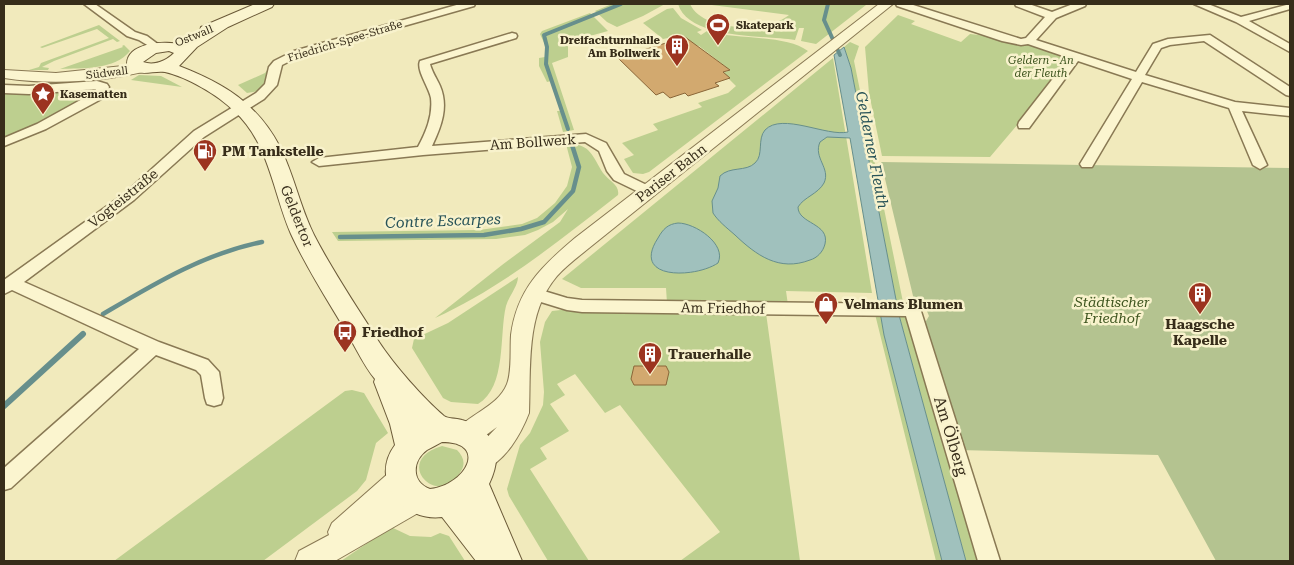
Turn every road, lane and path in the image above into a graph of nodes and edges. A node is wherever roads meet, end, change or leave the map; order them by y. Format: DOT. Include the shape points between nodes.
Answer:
graph roads {
  1 [pos="89,4"];
  2 [pos="267,4"];
  3 [pos="470,4"];
  4 [pos="887,4"];
  5 [pos="901,4"];
  6 [pos="1020,4"];
  7 [pos="1081,4"];
  8 [pos="1199,4"];
  9 [pos="1290,6"];
  10 [pos="1052,16"];
  11 [pos="1240,20"];
  12 [pos="131,34"];
  13 [pos="512,36"];
  14 [pos="1029,41"];
  15 [pos="1288,46"];
  16 [pos="1075,56"];
  17 [pos="159,57"];
  18 [pos="4,74"];
  19 [pos="1137,77"];
  20 [pos="4,89"];
  21 [pos="1290,92"];
  22 [pos="1234,106"];
  23 [pos="241,107"];
  24 [pos="1290,112"];
  25 [pos="1024,125"];
  26 [pos="4,142"];
  27 [pos="424,150"];
  28 [pos="319,162"];
  29 [pos="1086,164"];
  30 [pos="1260,165"];
  31 [pos="648,192"];
  32 [pos="7,286"];
  33 [pos="534,294"];
  34 [pos="909,310"];
  35 [pos="153,347"];
  36 [pos="380,367"];
  37 [pos="518,383"];
  38 [pos="214,398"];
  39 [pos="453,432"];
  40 [pos="410,448"];
  41 [pos="478,471"];
  42 [pos="4,481"];
  43 [pos="408,489"];
  44 [pos="448,501"];
  45 [pos="310,561"];
  46 [pos="496,561"];
  47 [pos="506,561"];
  48 [pos="989,561"];
  1 -- 12 [label="street"];
  2 -- 17 [label="main road, Ostwall"];
  3 -- 23 [label="street, Friedrich-Spee-Straße" via="290,56 276,67 268,89"];
  4 -- 31 [label="street, Pariser Bahn"];
  5 -- 14 [label="street" via="1006,39"];
  6 -- 10 [label="street"];
  7 -- 10 [label="street"];
  8 -- 11 [label="street"];
  9 -- 11 [label="street"];
  10 -- 14 [label="street"];
  11 -- 15 [label="street"];
  12 -- 17 [label="street" via="134,43"];
  13 -- 27 [label="street" via="424,63 434,88 438,120"];
  14 -- 16 [label="street"];
  16 -- 19 [label="street"];
  16 -- 25 [label="street"];
  17 -- 18 [label="street, Südwall" via="103,75 25,77"];
  17 -- 23 [label="main road, Geldertor" via="185,75 202,79"];
  19 -- 21 [label="street" via="1157,46 1206,37"];
  19 -- 22 [label="street"];
  19 -- 29 [label="street"];
  20 -- 26 [label="street" via="103,87 100,94 66,114"];
  22 -- 24 [label="street"];
  22 -- 30 [label="street"];
  23 -- 32 [label="street, Vogteistraße" via="199,134 129,197"];
  23 -- 36 [label="main road, Geldertor" via="270,147 302,233 322,273"];
  27 -- 28 [label="street, Am Bollwerk"];
  27 -- 31 [label="street, Am Bollwerk" via="586,138 604,149 622,179"];
  31 -- 33 [label="street, Pariser Bahn" via="560,262"];
  32 -- 35 [label="street"];
  33 -- 34 [label="street, Am Friedhof" via="582,306"];
  33 -- 37 [label="street, Pariser Bahn" via="525,317"];
  34 -- 48 [label="street, Am Ölberg"];
  35 -- 38 [label="street" via="202,365 210,372"];
  35 -- 42 [label="street"];
  36 -- 39 [label="main road, Geldertor"];
  36 -- 40 [label="main road, Geldertor" via="404,424"];
  37 -- 39 [label="street, Pariser Bahn" via="514,395 499,412"];
  37 -- 41 [label="street, Pariser Bahn" via="514,424"];
  39 -- 40 [label="main road" via="418,440"];
  39 -- 41 [label="main road" via="478,444"];
  40 -- 43 [label="main road" via="400,468"];
  41 -- 44 [label="main road" via="462,494"];
  41 -- 47 [label="main road"];
  43 -- 44 [label="main road" via="425,503"];
  43 -- 45 [label="street"];
  44 -- 46 [label="main road"];
}
